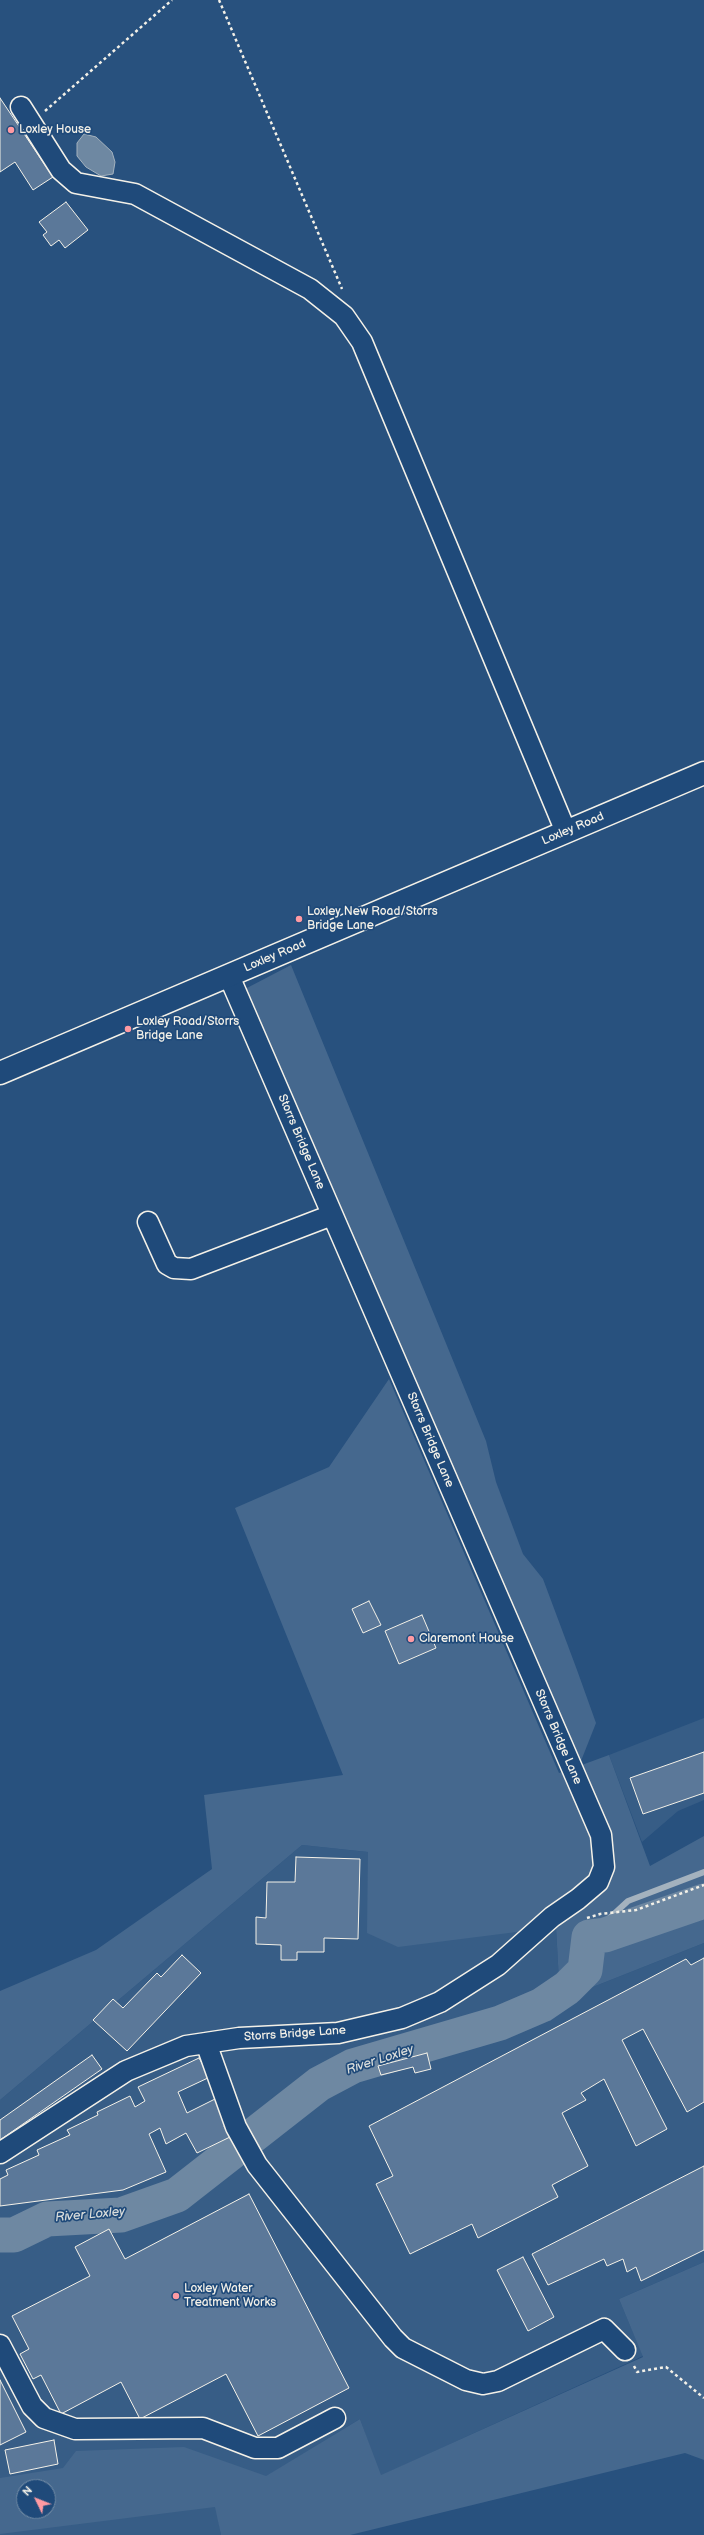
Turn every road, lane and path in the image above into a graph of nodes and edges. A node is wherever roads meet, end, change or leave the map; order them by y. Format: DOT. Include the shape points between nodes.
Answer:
graph roads {
  1 [pos="172,0"];
  2 [pos="219,0"];
  3 [pos="26,115"];
  4 [pos="344,316"];
  5 [pos="704,773"];
  6 [pos="566,832"];
  7 [pos="229,976"];
  8 [pos="0,1073"];
  9 [pos="332,1215"];
  10 [pos="148,1222"];
  11 [pos="704,1885"];
  12 [pos="600,1914"];
  13 [pos="206,2043"];
  14 [pos="0,2154"];
  15 [pos="0,2345"];
  16 [pos="625,2350"];
  17 [pos="638,2372"];
  18 [pos="704,2398"];
  19 [pos="335,2418"];
  1 -- 3 [label="path"];
  2 -- 4 [label="path" via="345,297"];
  3 -- 4 [label="street" via="62,170 76,183 135,194 310,289"];
  4 -- 6 [label="street" via="362,342"];
  5 -- 6 [label="main road, Loxley Road"];
  6 -- 7 [label="main road, Loxley Road"];
  7 -- 8 [label="main road, Loxley Road"];
  7 -- 9 [label="street, Storrs Bridge Lane"];
  9 -- 10 [label="street" via="191,1270 174,1268 167,1264"];
  9 -- 13 [label="street, Storrs Bridge Lane" via="601,1835 604,1867 598,1882 552,1917 498,1965 440,2002 402,2018 338,2033 239,2038"];
  11 -- 12 [label="path" via="636,1910"];
  13 -- 14 [label="street, Storrs Bridge Lane" via="186,2046 126,2071"];
  13 -- 16 [label="street" via="236,2126 257,2166 403,2348 466,2380 483,2384 498,2381 604,2329"];
  15 -- 19 [label="street" via="32,2406 44,2418 74,2428 203,2428 255,2448 278,2448"];
  17 -- 18 [label="path" via="666,2366"];
}
